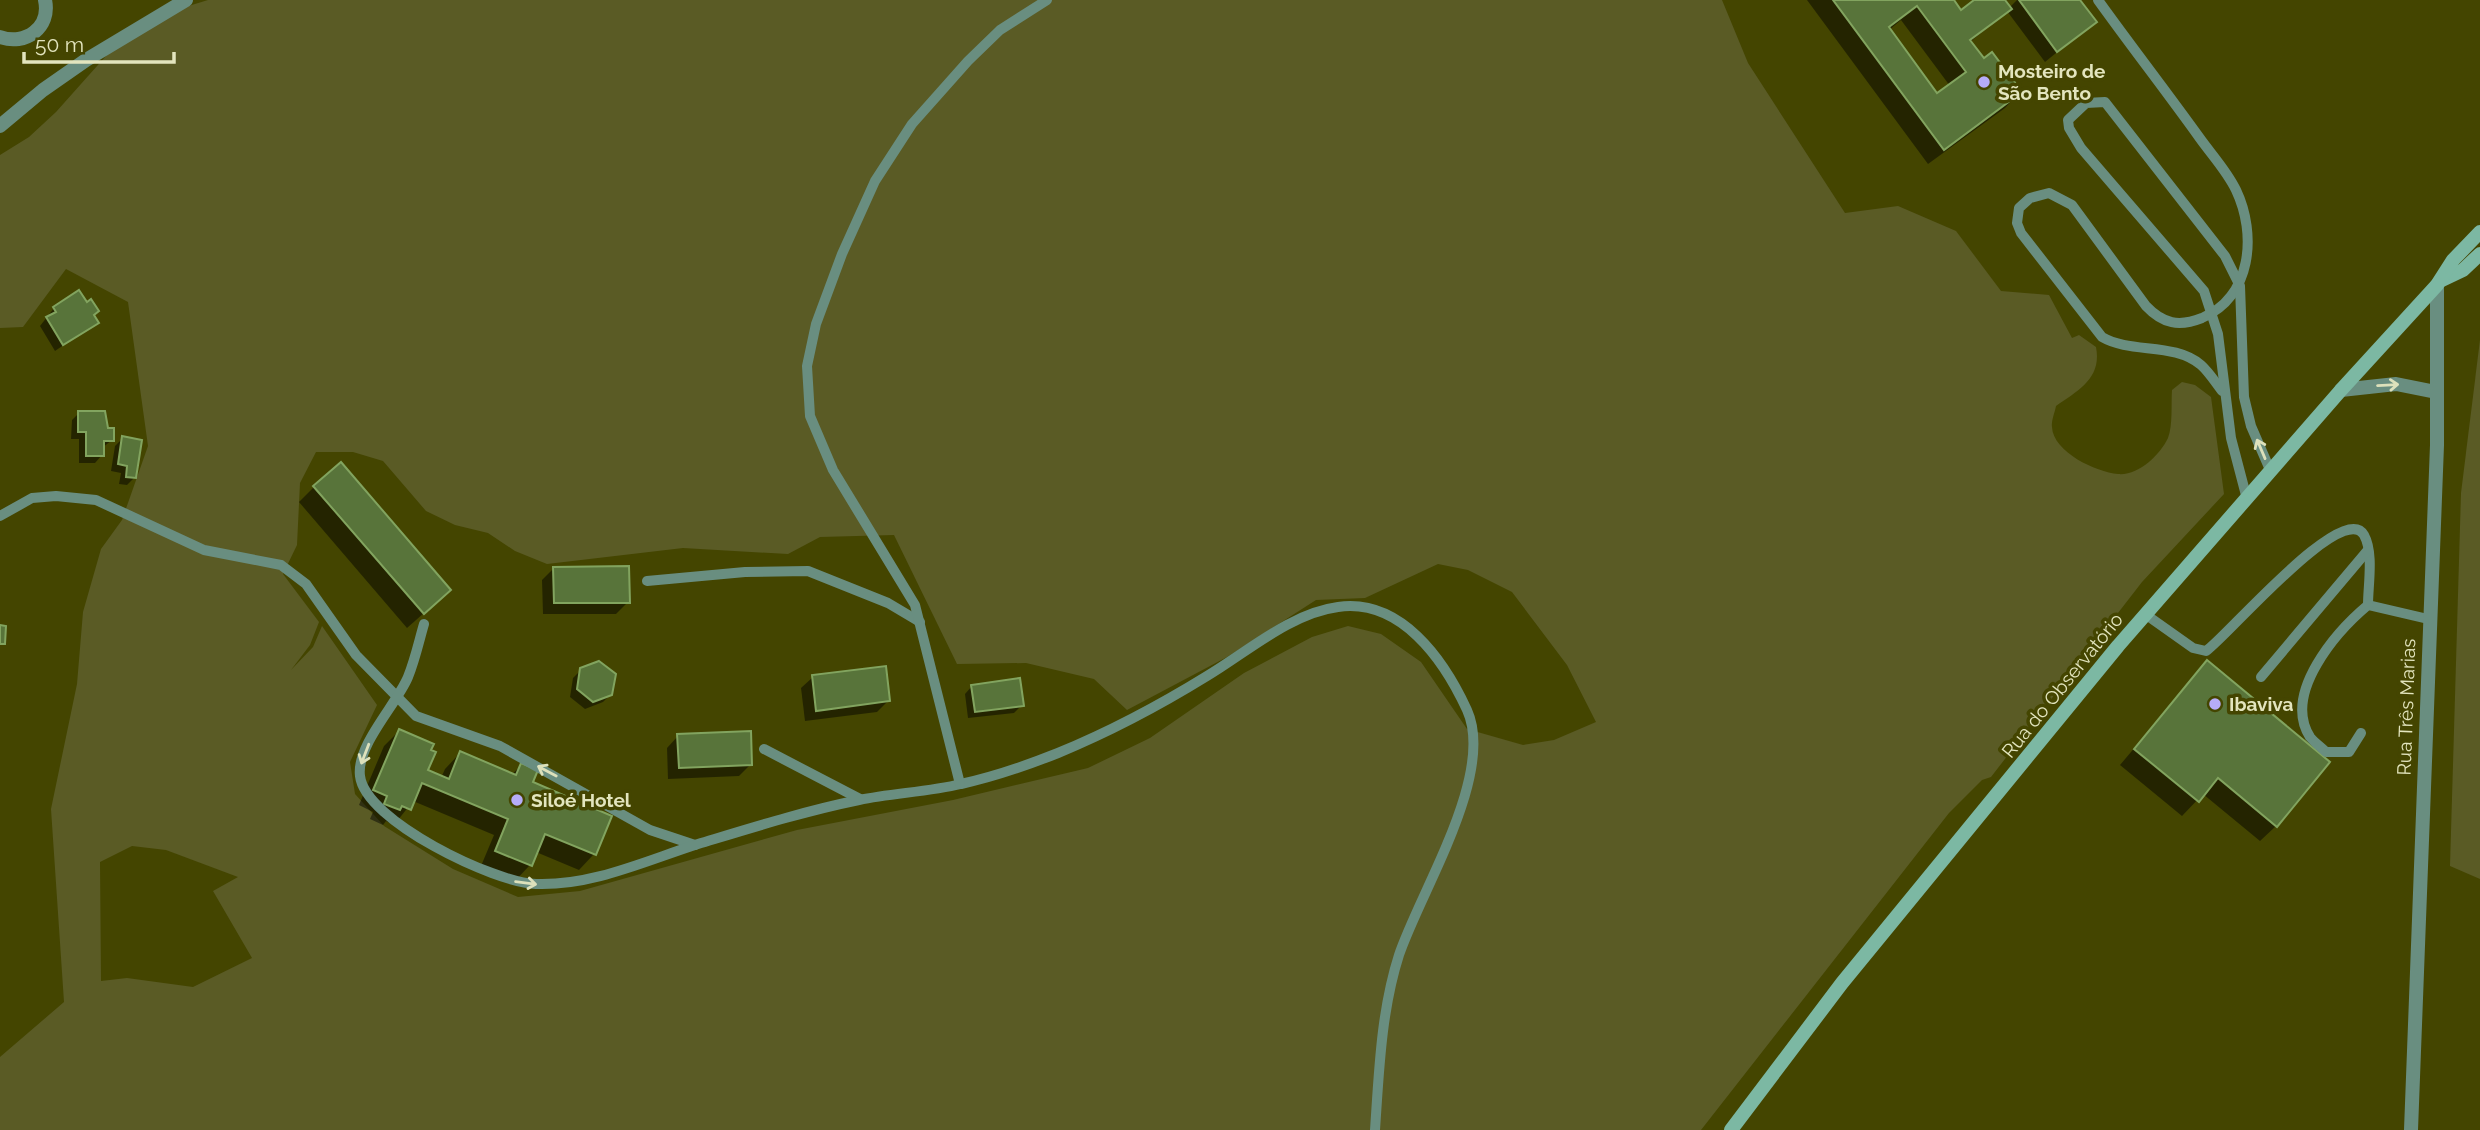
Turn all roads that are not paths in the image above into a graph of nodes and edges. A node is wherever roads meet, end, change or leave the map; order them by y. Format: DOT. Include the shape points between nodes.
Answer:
graph roads {
  1 [pos="45,0"];
  2 [pos="186,0"];
  3 [pos="1047,0"];
  4 [pos="2098,0"];
  5 [pos="6,38"];
  6 [pos="0,51"];
  7 [pos="0,126"];
  8 [pos="2480,232"];
  9 [pos="2480,254"];
  10 [pos="2440,283"];
  11 [pos="2240,286"];
  12 [pos="2212,314"];
  13 [pos="2341,390"];
  14 [pos="2222,391"];
  15 [pos="2436,392"];
  16 [pos="2271,472"];
  17 [pos="2247,499"];
  18 [pos="0,516"];
  19 [pos="2368,550"];
  20 [pos="648,581"];
  21 [pos="2368,605"];
  22 [pos="2146,614"];
  23 [pos="2428,619"];
  24 [pos="920,622"];
  25 [pos="425,624"];
  26 [pos="2261,677"];
  27 [pos="396,694"];
  28 [pos="2361,733"];
  29 [pos="764,749"];
  30 [pos="960,785"];
  31 [pos="860,799"];
  32 [pos="695,845"];
  33 [pos="1375,1130"];
  34 [pos="1731,1130"];
  35 [pos="2411,1130"];
  1 -- 5 [label="street" via="45,17 33,34"];
  2 -- 7 [label="street" via="86,60"];
  3 -- 24 [label="lane" via="1000,30 912,124 875,181 842,254 816,324 807,366 810,416 833,470 896,568"];
  4 -- 11 [label="lane" via="2236,189 2250,240"];
  5 -- 6 [label="street"];
  8 -- 10 [label="street, Rua do Observatório" via="2453,260"];
  9 -- 10 [label="street, Rua do Observatório"];
  10 -- 13 [label="street, Rua do Observatório"];
  10 -- 15 [label="street, Rua Três Marias"];
  11 -- 12 [label="lane"];
  11 -- 12 [label="lane" via="2225,256 2105,102 2086,103 2068,120 2069,128 2204,292"];
  16 -- 11 [label="lane, one-way" via="2244,397"];
  12 -- 14 [label="lane"];
  12 -- 14 [label="lane" via="2187,324 2172,324 2154,315 2072,205 2049,193 2030,198 2019,208 2021,233 2102,337 2116,345 2185,356 2201,365"];
  13 -- 15 [label="street, one-way" via="2396,384"];
  13 -- 16 [label="street, Rua do Observatório"];
  14 -- 17 [label="lane"];
  15 -- 23 [label="street, Rua Três Marias"];
  16 -- 17 [label="street, Rua do Observatório"];
  17 -- 22 [label="street, Rua do Observatório"];
  18 -- 27 [label="lane" via="32,498 96,500 204,550 281,565 306,584 356,655"];
  19 -- 21 [label="lane"];
  19 -- 22 [label="lane" via="2363,533 2344,529 2310,553 2206,651 2193,648"];
  19 -- 26 [label="lane"];
  20 -- 24 [label="lane" via="808,571 888,603"];
  21 -- 23 [label="lane"];
  21 -- 28 [label="lane" via="2349,621 2310,674 2302,709 2309,736 2326,752 2349,752"];
  22 -- 34 [label="street, Rua do Observatório" via="1842,983"];
  23 -- 35 [label="street, Rua Três Marias"];
  24 -- 30 [label="lane"];
  25 -- 27 [label="lane" via="407,680"];
  32 -- 27 [label="lane, one-way" via="650,830 500,746 416,716"];
  27 -- 32 [label="lane, one-way" via="362,761 360,777 365,790 380,810 410,831 477,867 515,881 545,884 632,868"];
  29 -- 31 [label="lane"];
  30 -- 31 [label="lane"];
  30 -- 33 [label="lane" via="1056,754 1111,729 1202,680 1304,616 1340,606 1368,609 1400,621 1418,634 1469,713 1476,751 1435,875 1399,955 1381,1038"];
  31 -- 32 [label="lane"];
}
